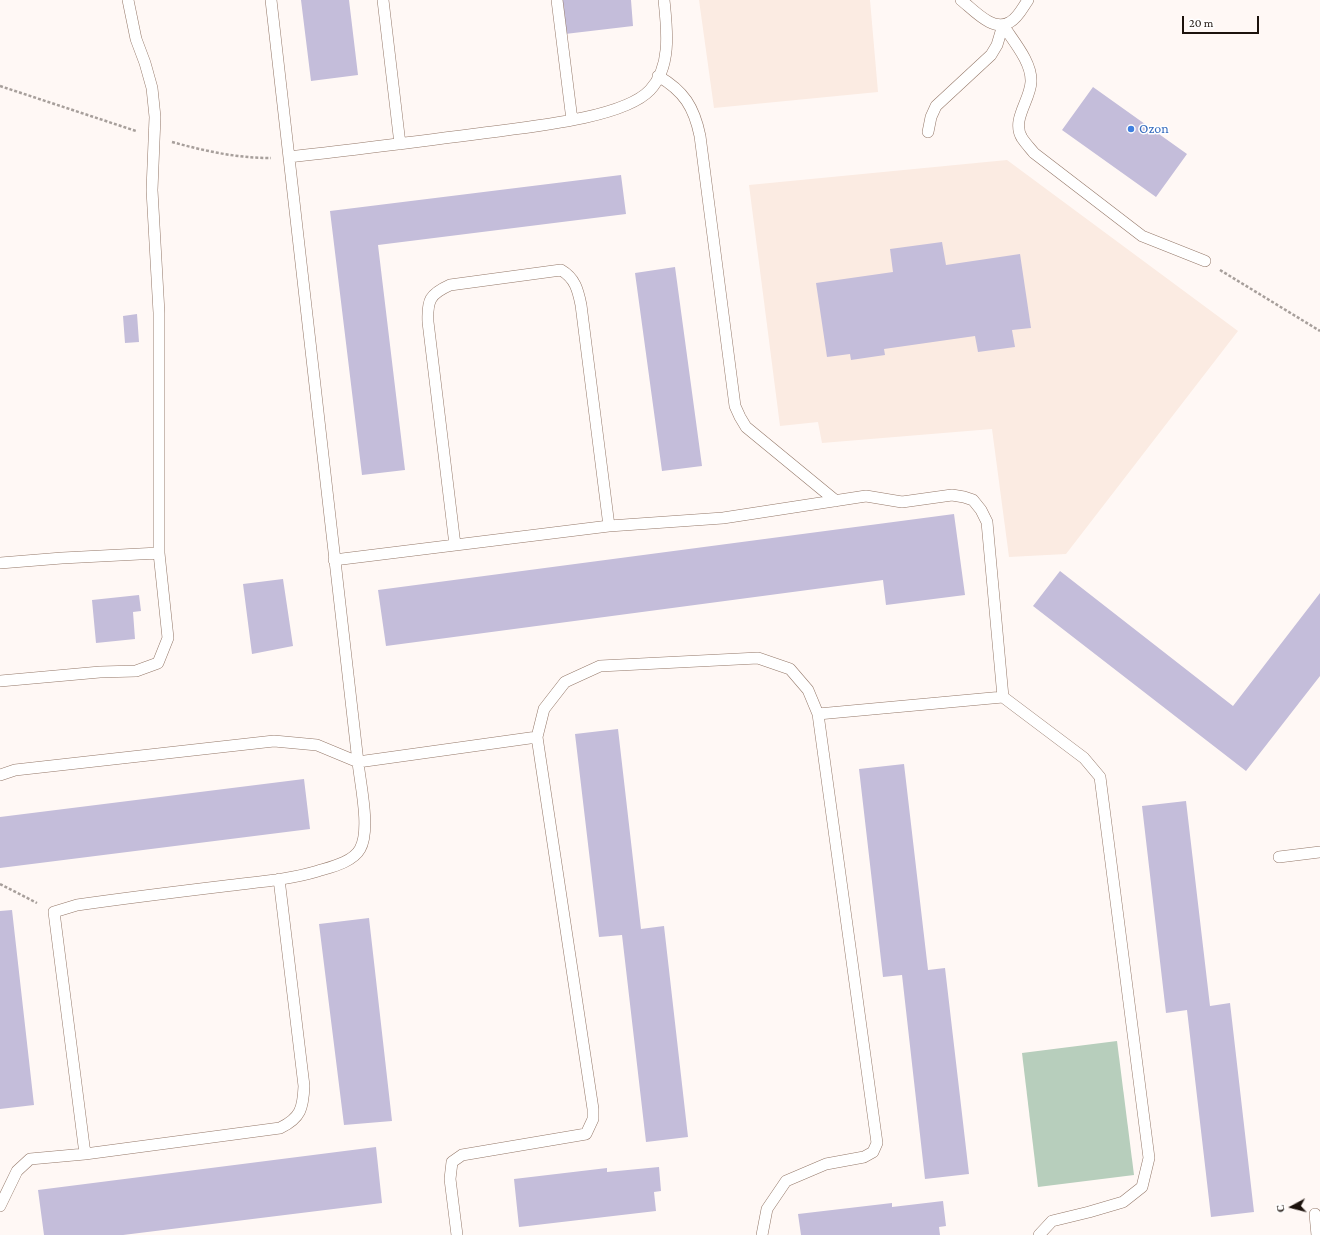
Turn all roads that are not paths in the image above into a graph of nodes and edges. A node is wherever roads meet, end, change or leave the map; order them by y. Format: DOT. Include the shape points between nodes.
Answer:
graph roads {
  1 [pos="128,0"];
  2 [pos="271,0"];
  3 [pos="383,0"];
  4 [pos="557,0"];
  5 [pos="664,0"];
  6 [pos="961,0"];
  7 [pos="1028,0"];
  8 [pos="1003,25"];
  9 [pos="658,76"];
  10 [pos="572,120"];
  11 [pos="928,132"];
  12 [pos="400,144"];
  13 [pos="289,157"];
  14 [pos="1205,262"];
  15 [pos="836,502"];
  16 [pos="609,526"];
  17 [pos="455,546"];
  18 [pos="159,553"];
  19 [pos="334,560"];
  20 [pos="0,563"];
  21 [pos="0,681"];
  22 [pos="1004,697"];
  23 [pos="818,714"];
  24 [pos="537,737"];
  25 [pos="358,762"];
  26 [pos="0,775"];
  27 [pos="1320,852"];
  28 [pos="1279,858"];
  29 [pos="279,879"];
  30 [pos="85,1154"];
  31 [pos="0,1206"];
  32 [pos="1315,1214"];
  33 [pos="457,1235"];
  34 [pos="762,1235"];
  35 [pos="1039,1235"];
  36 [pos="1317,1235"];
  1 -- 18 [label="lane" via="136,39 152,88 155,117 152,190 159,313"];
  2 -- 13 [label="lane"];
  3 -- 12 [label="lane"];
  4 -- 10 [label="lane"];
  5 -- 9 [label="lane" via="668,36 663,67"];
  6 -- 8 [label="lane" via="991,23"];
  7 -- 8 [label="lane" via="1010,23"];
  8 -- 11 [label="lane" via="992,55 936,106"];
  8 -- 14 [label="lane" via="1022,54 1031,82 1019,116 1021,137 1034,153 1142,236"];
  9 -- 10 [label="lane" via="650,90 630,104"];
  9 -- 15 [label="lane" via="678,89 696,117 735,406 746,427"];
  10 -- 12 [label="lane"];
  12 -- 13 [label="lane"];
  13 -- 19 [label="lane"];
  15 -- 16 [label="lane" via="723,518"];
  15 -- 22 [label="lane" via="866,496 902,502 952,495 973,500 987,522"];
  16 -- 17 [label="lane"];
  16 -- 17 [label="lane" via="580,299 575,283 561,270 450,285 439,290 429,300 428,322"];
  17 -- 19 [label="lane"];
  18 -- 20 [label="lane"];
  18 -- 21 [label="lane" via="168,638 158,663 136,671"];
  19 -- 25 [label="lane"];
  22 -- 23 [label="lane"];
  22 -- 35 [label="lane" via="1084,758 1100,777 1149,1158 1142,1187 1123,1202 1052,1221"];
  23 -- 24 [label="lane" via="808,690 790,669 758,658 600,666 565,682 544,709"];
  23 -- 34 [label="lane" via="877,1143 873,1152 864,1157 826,1164 786,1181 768,1210"];
  24 -- 25 [label="lane"];
  24 -- 33 [label="lane" via="593,1109 592,1120 586,1134 462,1155 452,1162 450,1180"];
  25 -- 26 [label="lane" via="317,745 274,741 15,770"];
  25 -- 29 [label="lane" via="365,827 360,850 343,863"];
  27 -- 28 [label="lane"];
  29 -- 30 [label="lane" via="304,1086 303,1104 298,1114 291,1122 280,1128"];
  29 -- 30 [label="lane" via="77,905 54,912"];
  30 -- 31 [label="lane" via="30,1159 17,1171"];
  32 -- 36 [label="lane"];
}
